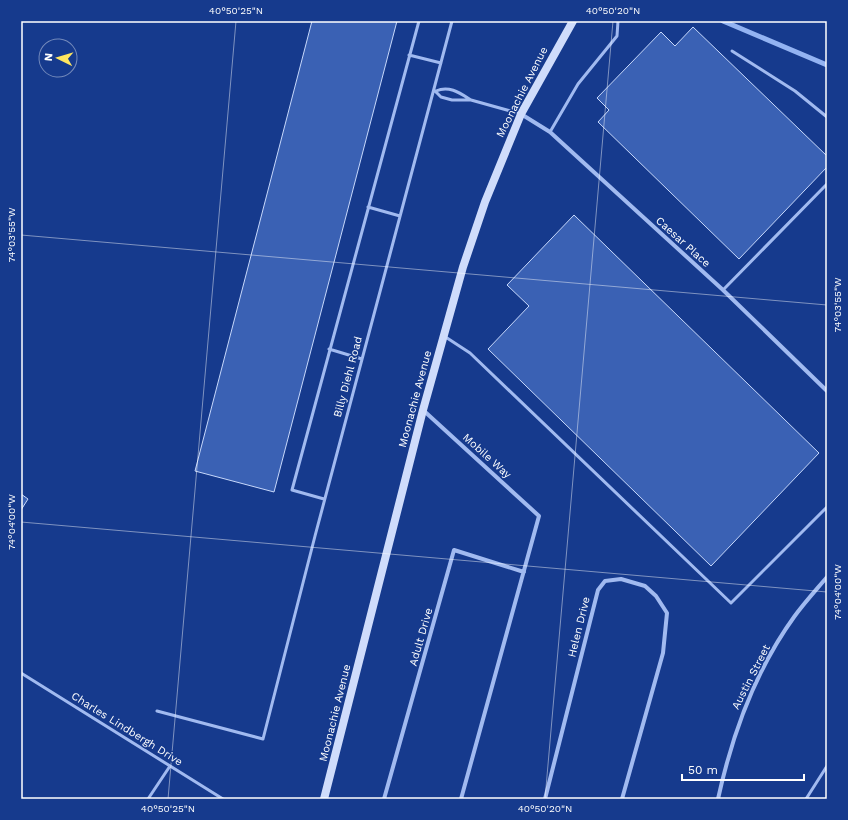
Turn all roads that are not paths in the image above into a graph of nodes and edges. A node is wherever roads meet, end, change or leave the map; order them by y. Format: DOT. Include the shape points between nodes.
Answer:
graph roads {
  1 [pos="419,21"];
  2 [pos="452,21"];
  3 [pos="573,21"];
  4 [pos="618,21"];
  5 [pos="732,51"];
  6 [pos="409,55"];
  7 [pos="441,63"];
  8 [pos="435,90"];
  9 [pos="471,100"];
  10 [pos="521,114"];
  11 [pos="827,117"];
  12 [pos="550,132"];
  13 [pos="827,184"];
  14 [pos="368,207"];
  15 [pos="400,216"];
  16 [pos="723,290"];
  17 [pos="444,336"];
  18 [pos="329,350"];
  19 [pos="362,359"];
  20 [pos="827,391"];
  21 [pos="423,410"];
  22 [pos="324,499"];
  23 [pos="827,507"];
  24 [pos="524,572"];
  25 [pos="827,577"];
  26 [pos="21,673"];
  27 [pos="157,711"];
  28 [pos="170,766"];
  29 [pos="827,766"];
  30 [pos="148,799"];
  31 [pos="224,799"];
  32 [pos="324,799"];
  33 [pos="384,799"];
  34 [pos="461,799"];
  35 [pos="545,799"];
  36 [pos="622,799"];
  37 [pos="718,799"];
  38 [pos="806,799"];
  1 -- 6 [label="lane"];
  2 -- 7 [label="lane, Billy Diehl Road"];
  3 -- 10 [label="main road, Moonachie Avenue"];
  4 -- 12 [label="lane" via="616,36 578,84"];
  5 -- 11 [label="lane" via="795,91"];
  6 -- 7 [label="lane"];
  6 -- 14 [label="lane"];
  7 -- 8 [label="lane, Billy Diehl Road"];
  8 -- 9 [label="lane" via="444,88 459,92"];
  8 -- 9 [label="lane" via="441,97"];
  8 -- 15 [label="lane, Billy Diehl Road"];
  9 -- 10 [label="lane"];
  10 -- 12 [label="street, Caesar Place"];
  10 -- 17 [label="main road, Moonachie Avenue" via="485,202 463,267"];
  12 -- 16 [label="street, Caesar Place"];
  13 -- 16 [label="lane"];
  14 -- 15 [label="lane"];
  14 -- 18 [label="lane"];
  15 -- 19 [label="lane, Billy Diehl Road"];
  16 -- 20 [label="street, Caesar Place"];
  17 -- 21 [label="main road, Moonachie Avenue"];
  17 -- 23 [label="lane" via="470,353 731,603"];
  18 -- 19 [label="lane"];
  18 -- 22 [label="lane" via="292,490"];
  19 -- 22 [label="lane, Billy Diehl Road"];
  21 -- 24 [label="street, Mobile Way" via="539,516"];
  21 -- 32 [label="main road, Moonachie Avenue"];
  22 -- 27 [label="lane, Billy Diehl Road" via="263,739"];
  24 -- 33 [label="street, Adult Drive" via="454,550"];
  24 -- 34 [label="street"];
  25 -- 37 [label="street, Austin Street" via="794,617 743,709 724,769"];
  26 -- 28 [label="lane, Charles Lindbergh Drive"];
  28 -- 30 [label="lane"];
  28 -- 31 [label="lane, Charles Lindbergh Drive"];
  29 -- 38 [label="lane"];
  35 -- 36 [label="street, Helen Drive" via="598,590 605,581 622,579 645,586 656,596 667,613 663,653"];
}
